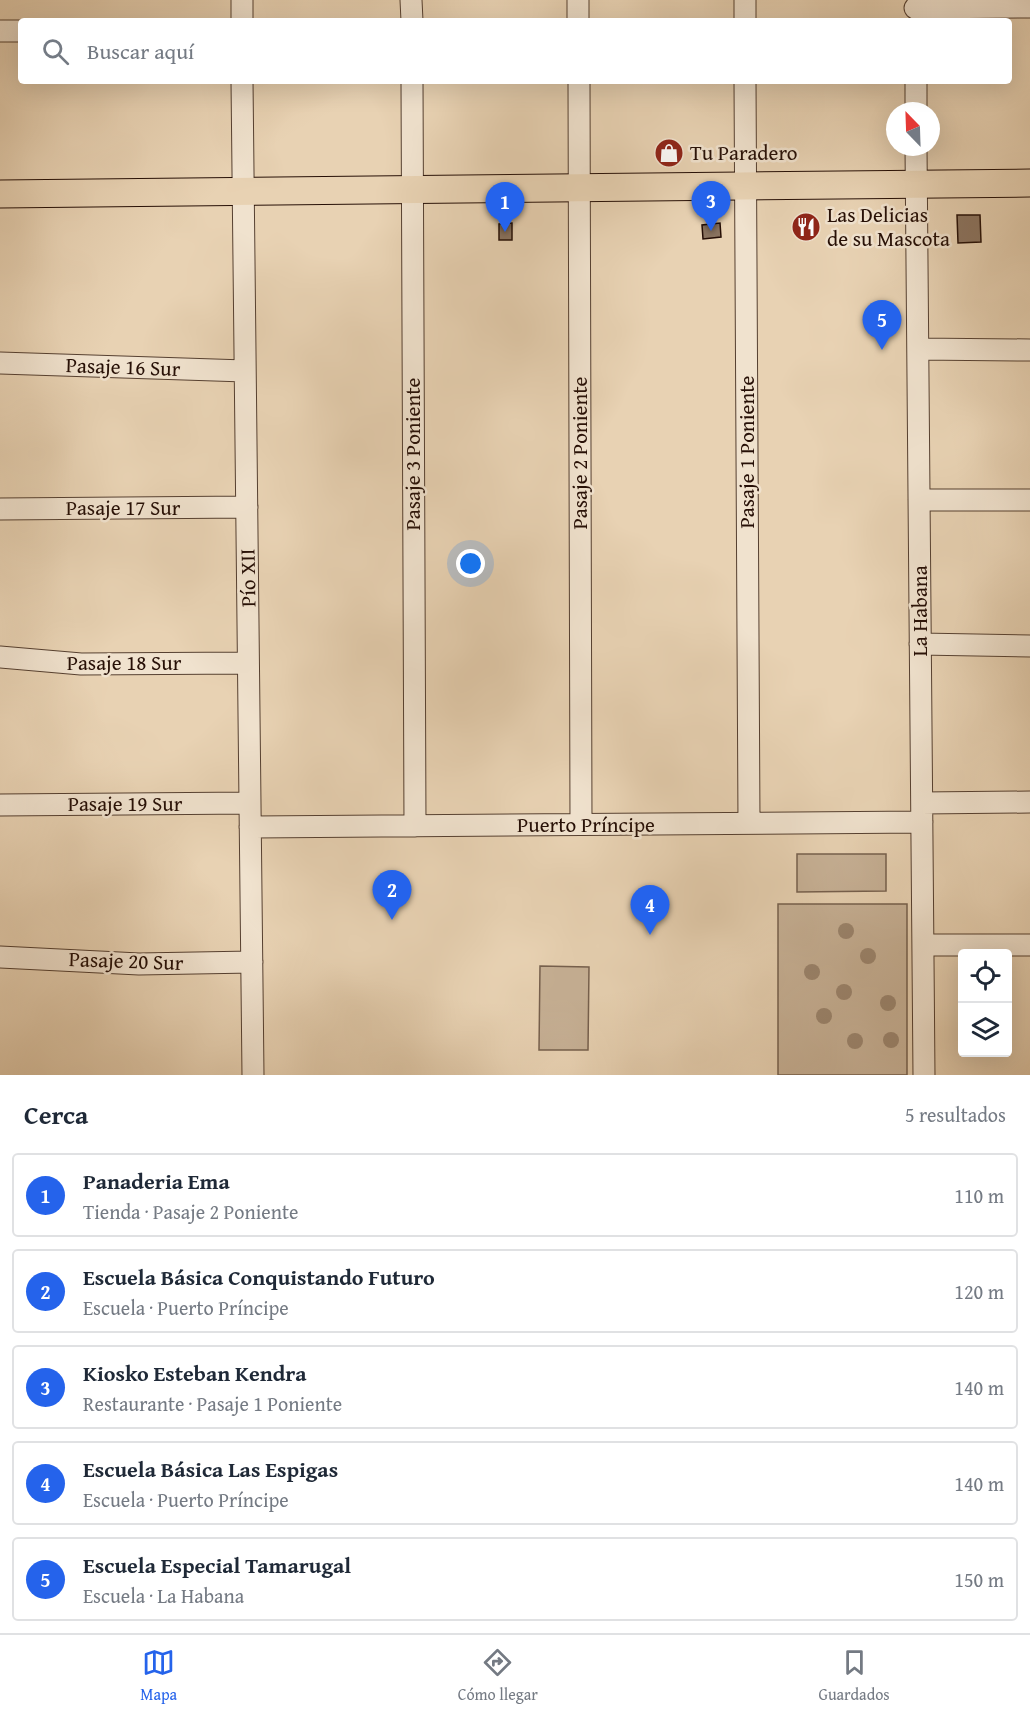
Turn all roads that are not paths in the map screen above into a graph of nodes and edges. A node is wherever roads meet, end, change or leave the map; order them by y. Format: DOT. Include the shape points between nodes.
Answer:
graph roads {
  1 [pos="242,0"];
  2 [pos="411,0"];
  3 [pos="578,0"];
  4 [pos="745,0"];
  5 [pos="1030,7"];
  6 [pos="915,10"];
  7 [pos="242,18"];
  8 [pos="412,18"];
  9 [pos="578,18"];
  10 [pos="745,18"];
  11 [pos="18,31"];
  12 [pos="0,32"];
  13 [pos="242,84"];
  14 [pos="412,84"];
  15 [pos="579,84"];
  16 [pos="745,84"];
  17 [pos="916,84"];
  18 [pos="916,102"];
  19 [pos="916,156"];
  20 [pos="1030,183"];
  21 [pos="917,184"];
  22 [pos="746,188"];
  23 [pos="579,189"];
  24 [pos="412,190"];
  25 [pos="244,192"];
  26 [pos="0,194"];
  27 [pos="918,349"];
  28 [pos="1030,350"];
  29 [pos="0,363"];
  30 [pos="245,371"];
  31 [pos="919,500"];
  32 [pos="1030,500"];
  33 [pos="247,507"];
  34 [pos="0,510"];
  35 [pos="920,644"];
  36 [pos="1030,646"];
  37 [pos="0,657"];
  38 [pos="248,663"];
  39 [pos="1030,802"];
  40 [pos="250,803"];
  41 [pos="0,805"];
  42 [pos="922,812"];
  43 [pos="749,823"];
  44 [pos="581,825"];
  45 [pos="415,826"];
  46 [pos="250,827"];
  47 [pos="922,945"];
  48 [pos="1030,945"];
  49 [pos="0,957"];
  50 [pos="252,962"];
  51 [pos="253,1075"];
  52 [pos="924,1075"];
  1 -- 7 [label="street"];
  2 -- 8 [label="street"];
  3 -- 9 [label="street"];
  4 -- 10 [label="street"];
  5 -- 6 [label="street"];
  11 -- 12 [label="street"];
  13 -- 25 [label="street, Pío XII"];
  14 -- 24 [label="street, Pasaje 3 Poniente"];
  15 -- 23 [label="street, Pasaje 2 Poniente"];
  16 -- 22 [label="street, Pasaje 1 Poniente"];
  17 -- 18 [label="street"];
  19 -- 21 [label="street, La Habana"];
  20 -- 21 [label="main road"];
  21 -- 22 [label="main road"];
  21 -- 27 [label="street, La Habana"];
  22 -- 23 [label="main road"];
  22 -- 43 [label="street, Pasaje 1 Poniente"];
  23 -- 24 [label="main road"];
  23 -- 44 [label="street, Pasaje 2 Poniente"];
  24 -- 25 [label="main road"];
  24 -- 45 [label="street, Pasaje 3 Poniente"];
  25 -- 26 [label="main road"];
  25 -- 30 [label="street, Pío XII"];
  27 -- 28 [label="street"];
  27 -- 31 [label="street, La Habana"];
  29 -- 30 [label="street, Pasaje 16 Sur"];
  30 -- 33 [label="street, Pío XII"];
  31 -- 32 [label="street"];
  31 -- 35 [label="street, La Habana"];
  33 -- 34 [label="street, Pasaje 17 Sur"];
  33 -- 38 [label="street, Pío XII"];
  35 -- 36 [label="street"];
  35 -- 42 [label="street, La Habana"];
  37 -- 38 [label="street, Pasaje 18 Sur" via="81,664"];
  38 -- 40 [label="street, Pío XII"];
  39 -- 42 [label="street"];
  40 -- 41 [label="street, Pasaje 19 Sur"];
  40 -- 46 [label="street, Pío XII"];
  42 -- 43 [label="street, Puerto Príncipe"];
  42 -- 47 [label="street, La Habana"];
  43 -- 44 [label="street, Puerto Príncipe"];
  44 -- 45 [label="street, Puerto Príncipe"];
  45 -- 46 [label="street, Puerto Príncipe"];
  46 -- 50 [label="street, Pío XII"];
  47 -- 48 [label="street"];
  47 -- 52 [label="street, La Habana"];
  49 -- 50 [label="street, Pasaje 20 Sur" via="139,964"];
  50 -- 51 [label="street, Pío XII"];
}
